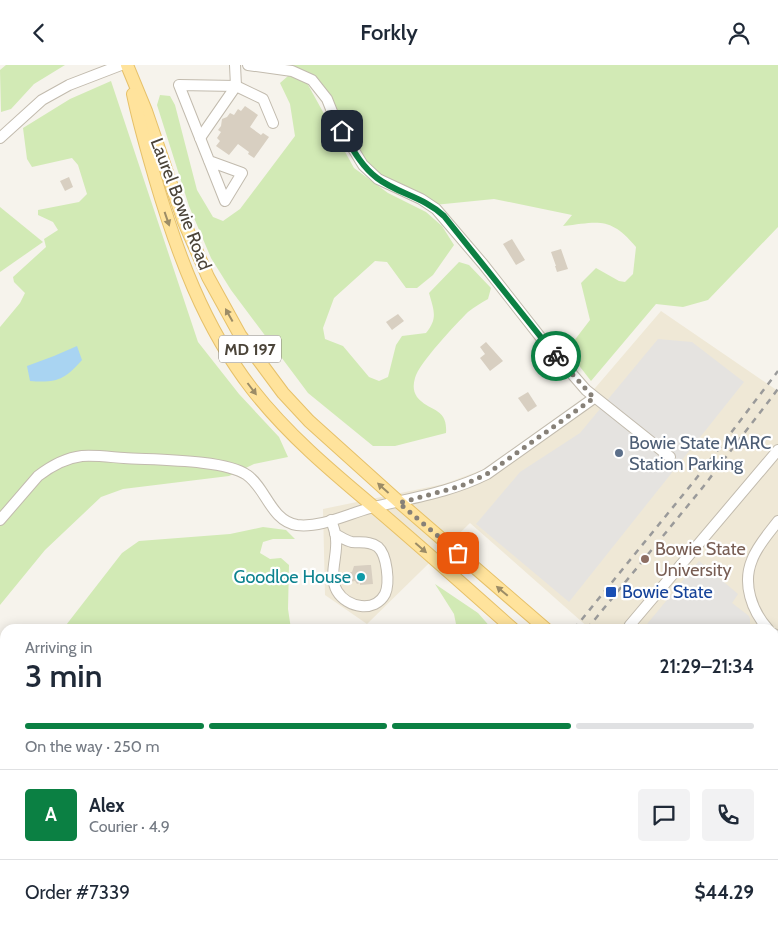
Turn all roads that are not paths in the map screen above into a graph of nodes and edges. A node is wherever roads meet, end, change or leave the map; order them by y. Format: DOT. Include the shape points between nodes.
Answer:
graph roads {
  1 [pos="121,65"];
  2 [pos="127,65"];
  3 [pos="235,65"];
  4 [pos="248,65"];
  5 [pos="236,86"];
  6 [pos="273,123"];
  7 [pos="0,138"];
  8 [pos="200,138"];
  9 [pos="209,161"];
  10 [pos="594,398"];
  11 [pos="778,450"];
  12 [pos="670,457"];
  13 [pos="399,503"];
  14 [pos="374,507"];
  15 [pos="0,520"];
  16 [pos="331,520"];
  17 [pos="778,521"];
  18 [pos="335,534"];
  19 [pos="507,624"];
  20 [pos="540,624"];
  21 [pos="631,624"];
  22 [pos="764,624"];
  1 -- 7 [label="street" via="69,85 49,97"];
  13 -- 2 [label="main road, Laurel Bowie Road / MD 197, one-way" via="309,421 283,393 240,335 208,277 184,222"];
  2 -- 14 [label="main road, Laurel Bowie Road / MD 197, one-way" via="138,121 164,209 188,277 210,324 252,390 329,469"];
  3 -- 5 [label="street"];
  4 -- 10 [label="street" via="292,71 312,80 323,93 363,165 378,179 421,199 444,216 525,319"];
  5 -- 6 [label="street" via="264,99"];
  5 -- 8 [label="street"];
  5 -- 8 [label="street" via="179,85"];
  8 -- 9 [label="street"];
  10 -- 12 [label="street"];
  10 -- 13 [label="street" via="487,474 461,486"];
  11 -- 21 [label="street"];
  13 -- 14 [label="street"];
  20 -- 13 [label="main road, Laurel Bowie Road / MD 197, one-way"];
  14 -- 16 [label="street"];
  14 -- 19 [label="main road, Laurel Bowie Road / MD 197, one-way"];
  15 -- 16 [label="street" via="38,476 60,462 83,456 186,461 228,467 248,475 274,509 290,523 315,525"];
  16 -- 18 [label="street"];
  17 -- 22 [label="street" via="756,551 749,569 751,601"];
  18 -- 18 [label="street" via="333,575 337,591 352,604 363,607 374,604 385,594 385,557 372,543 352,542"];
}
